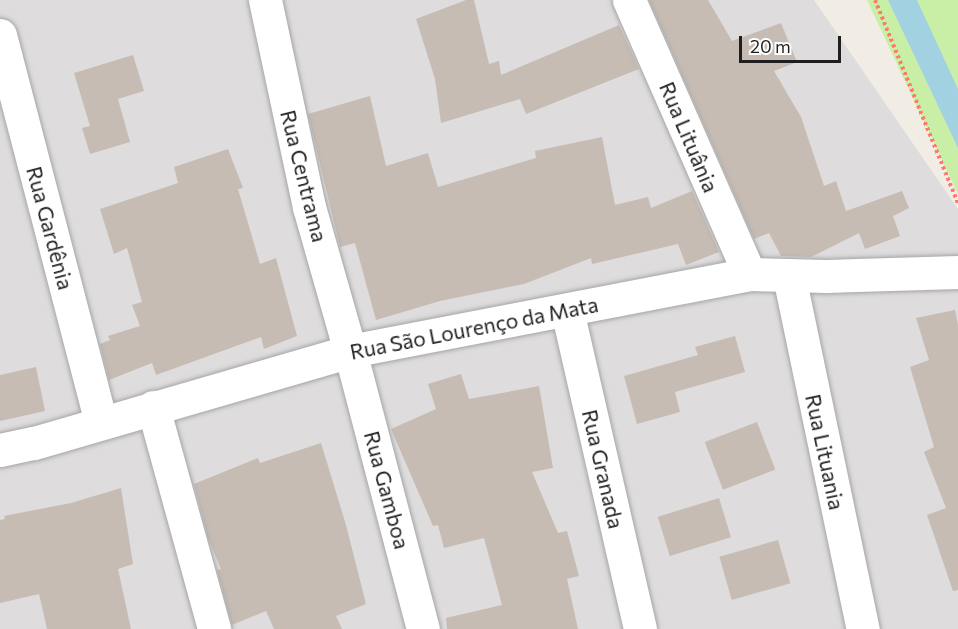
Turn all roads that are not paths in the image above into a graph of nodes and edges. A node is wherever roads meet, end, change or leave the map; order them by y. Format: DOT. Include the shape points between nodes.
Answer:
graph roads {
  1 [pos="265,0"];
  2 [pos="629,0"];
  3 [pos="0,35"];
  4 [pos="958,272"];
  5 [pos="749,274"];
  6 [pos="789,276"];
  7 [pos="567,310"];
  8 [pos="350,351"];
  9 [pos="153,408"];
  10 [pos="101,422"];
  11 [pos="0,450"];
  12 [pos="214,629"];
  13 [pos="423,629"];
  14 [pos="640,629"];
  15 [pos="863,629"];
  1 -- 8 [label="street, Rua Centrama" via="309,207"];
  2 -- 5 [label="street, Rua Lituânia"];
  3 -- 10 [label="street, Rua Gardênia"];
  4 -- 6 [label="street, Rua São Lourenço da Mata"];
  5 -- 6 [label="street, Rua São Lourenço da Mata"];
  5 -- 7 [label="street, Rua São Lourenço da Mata"];
  6 -- 15 [label="street, Rua Lituania"];
  7 -- 8 [label="street, Rua São Lourenço da Mata"];
  7 -- 14 [label="street, Rua Granada"];
  8 -- 9 [label="street, Rua São Lourenço da Mata"];
  8 -- 13 [label="street, Rua Gamboa"];
  9 -- 10 [label="street, Rua São Lourenço da Mata"];
  9 -- 12 [label="street"];
  10 -- 11 [label="street, Rua São Lourenço da Mata"];
}
